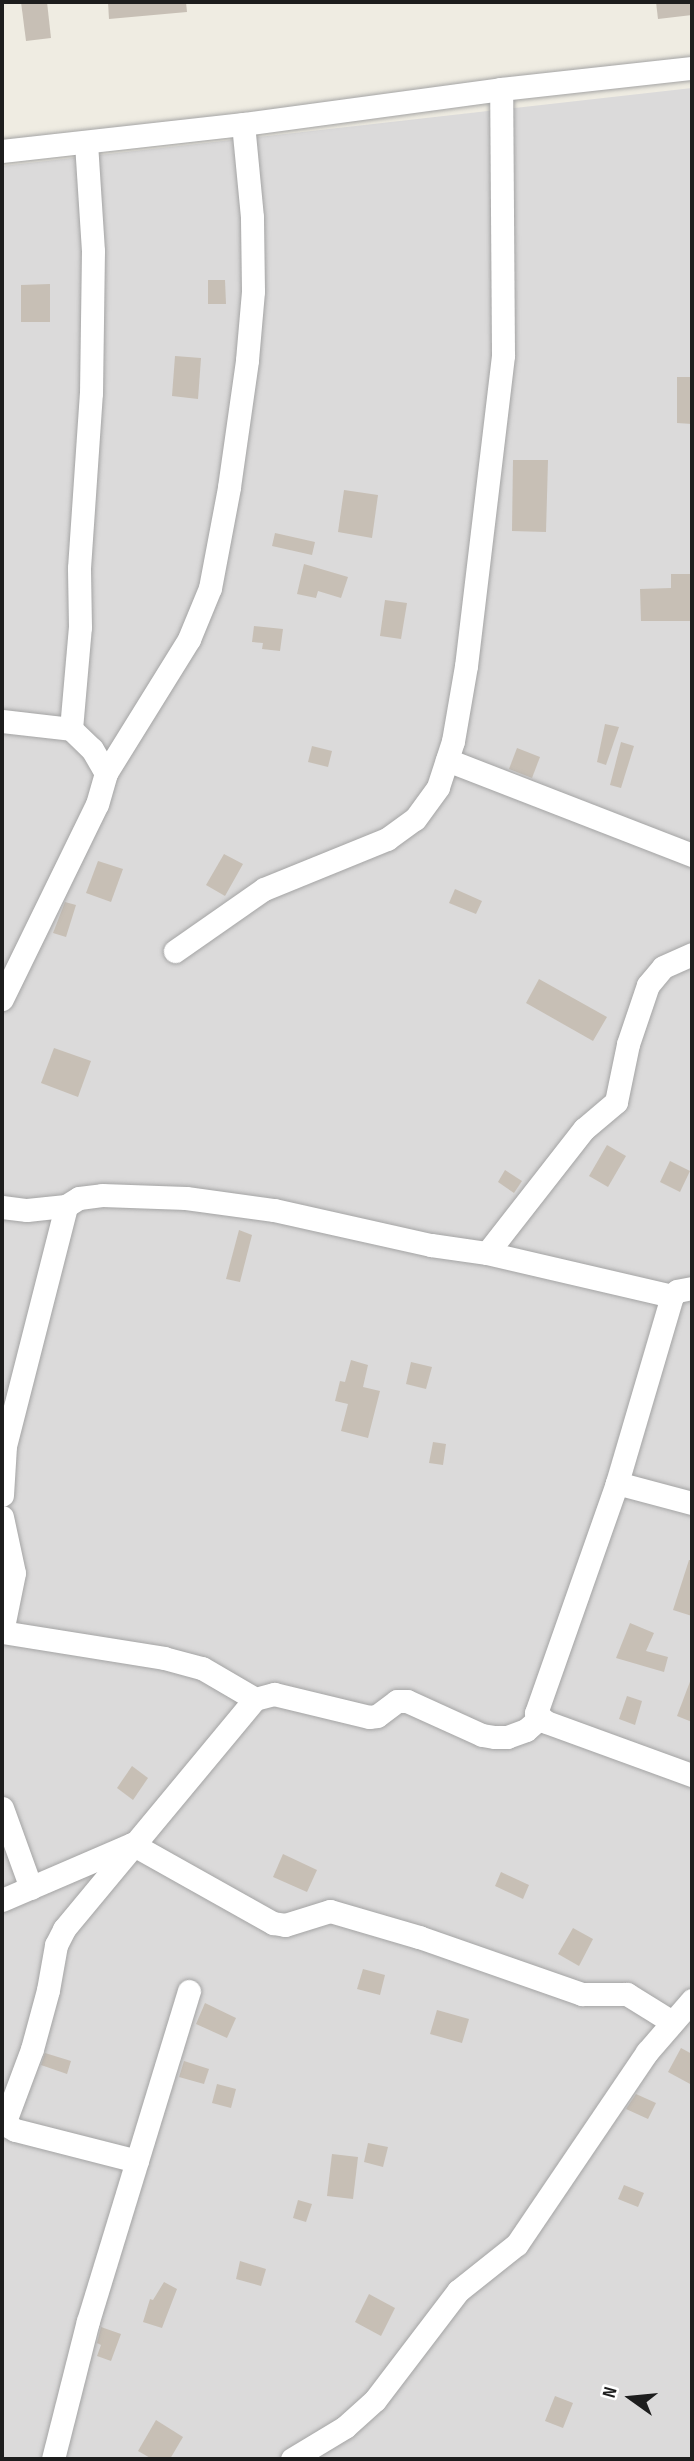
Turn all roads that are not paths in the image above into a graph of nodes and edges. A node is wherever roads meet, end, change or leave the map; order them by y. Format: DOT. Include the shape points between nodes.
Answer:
graph roads {
  1 [pos="692,68"];
  2 [pos="501,89"];
  3 [pos="243,124"];
  4 [pos="86,142"];
  5 [pos="2,151"];
  6 [pos="2,721"];
  7 [pos="71,729"];
  8 [pos="447,760"];
  9 [pos="106,773"];
  10 [pos="692,855"];
  11 [pos="175,951"];
  12 [pos="692,954"];
  13 [pos="8,971"];
  14 [pos="2,999"];
  15 [pos="66,1206"];
  16 [pos="2,1208"];
  17 [pos="487,1253"];
  18 [pos="682,1292"];
  19 [pos="617,1483"];
  20 [pos="2,1495"];
  21 [pos="692,1503"];
  22 [pos="2,1517"];
  23 [pos="2,1633"];
  24 [pos="255,1699"];
  25 [pos="540,1718"];
  26 [pos="692,1775"];
  27 [pos="2,1808"];
  28 [pos="132,1844"];
  29 [pos="30,1888"];
  30 [pos="2,1900"];
  31 [pos="189,1991"];
  32 [pos="692,2000"];
  33 [pos="672,2022"];
  34 [pos="3,2125"];
  35 [pos="136,2161"];
  36 [pos="53,2459"];
  37 [pos="292,2459"];
  1 -- 2 [label="street"];
  2 -- 3 [label="street"];
  2 -- 8 [label="street" via="503,355 466,666"];
  3 -- 4 [label="street"];
  3 -- 9 [label="street" via="253,291 229,487 210,587 189,639"];
  4 -- 5 [label="street"];
  4 -- 7 [label="street" via="93,251 91,393"];
  6 -- 7 [label="street"];
  7 -- 9 [label="street"];
  8 -- 10 [label="street"];
  8 -- 11 [label="street" via="438,787 415,820 387,839 264,888"];
  9 -- 13 [label="street" via="97,804"];
  12 -- 17 [label="street" via="663,967 648,985 628,1044 616,1102 584,1129"];
  13 -- 14 [label="street"];
  15 -- 16 [label="street"];
  15 -- 17 [label="street" via="79,1198 102,1195 186,1198 274,1210"];
  15 -- 20 [label="street" via="5,1446"];
  17 -- 18 [label="street"];
  18 -- 19 [label="street"];
  19 -- 21 [label="street"];
  19 -- 25 [label="street" via="540,1699 536,1713"];
  22 -- 23 [label="street" via="14,1573"];
  23 -- 24 [label="street" via="131,1651 202,1668"];
  24 -- 25 [label="street" via="274,1694 369,1717 397,1701 407,1701 495,1737 526,1730"];
  24 -- 28 [label="street"];
  25 -- 26 [label="street"];
  27 -- 29 [label="street"];
  28 -- 29 [label="street"];
  28 -- 33 [label="street" via="273,1923 285,1925 330,1911 582,1994 628,1994"];
  28 -- 34 [label="street" via="56,1945 38,2030"];
  29 -- 30 [label="street"];
  31 -- 35 [label="street"];
  32 -- 33 [label="street"];
  33 -- 37 [label="street" via="517,2244 458,2291 375,2400 345,2427"];
  34 -- 35 [label="street"];
  35 -- 36 [label="street" via="81,2342"];
}
